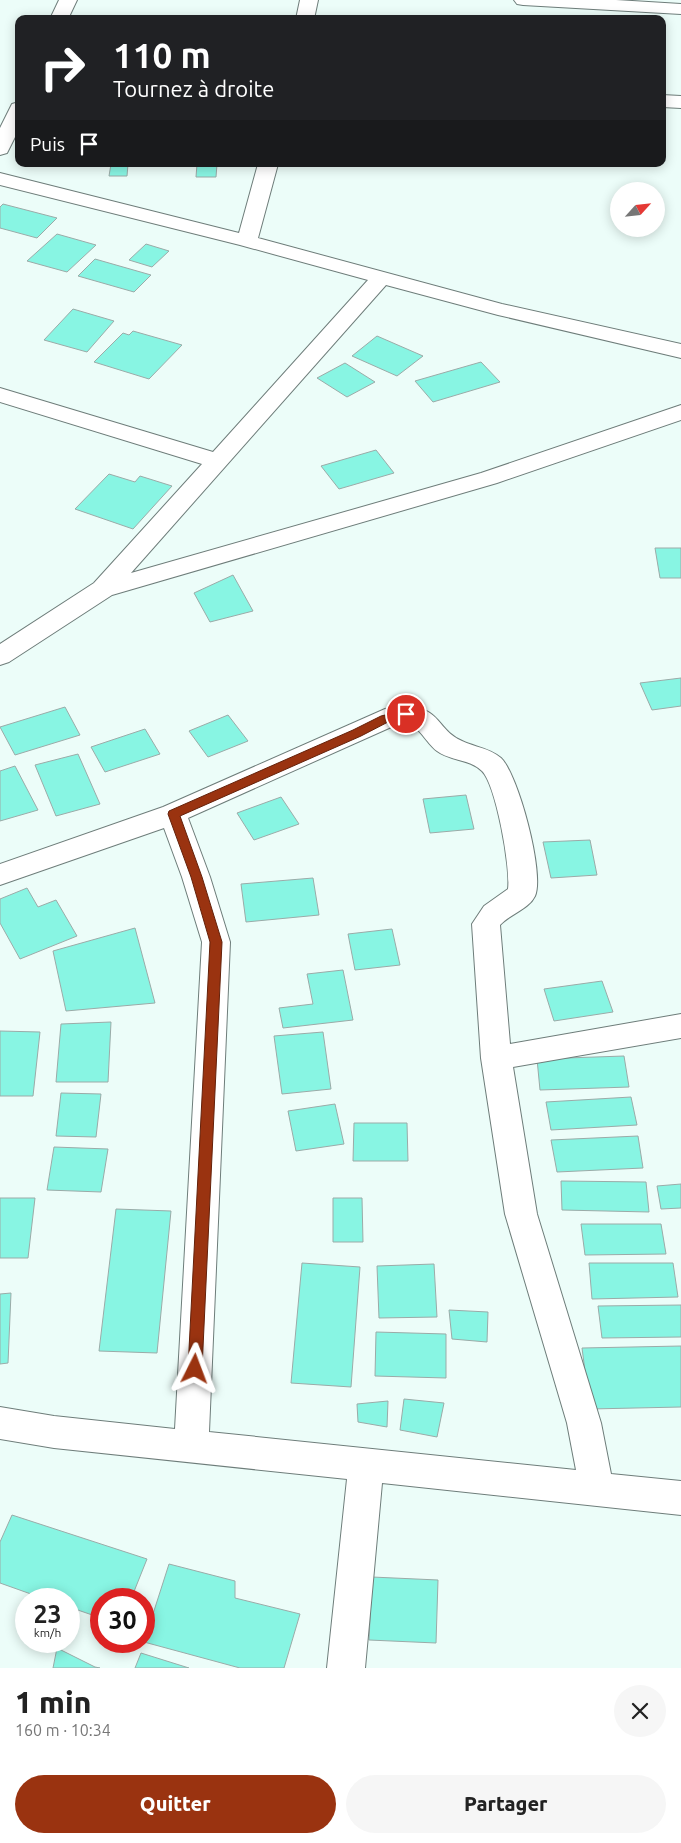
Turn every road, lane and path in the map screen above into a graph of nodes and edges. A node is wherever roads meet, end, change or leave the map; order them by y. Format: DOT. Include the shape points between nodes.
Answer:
graph roads {
  1 [pos="68,0"];
  2 [pos="309,0"];
  3 [pos="523,0"];
  4 [pos="681,9"];
  5 [pos="62,15"];
  6 [pos="306,15"];
  7 [pos="666,101"];
  8 [pos="681,102"];
  9 [pos="15,117"];
  10 [pos="0,149"];
  11 [pos="267,167"];
  12 [pos="0,178"];
  13 [pos="247,242"];
  14 [pos="382,277"];
  15 [pos="681,351"];
  16 [pos="0,395"];
  17 [pos="681,412"];
  18 [pos="218,461"];
  19 [pos="103,589"];
  20 [pos="0,656"];
  21 [pos="173,814"];
  22 [pos="0,875"];
  23 [pos="681,1026"];
  24 [pos="496,1058"];
  25 [pos="0,1423"];
  26 [pos="191,1446"];
  27 [pos="366,1465"];
  28 [pos="597,1490"];
  29 [pos="681,1498"];
  30 [pos="346,1668"];
  1 -- 5 [label="street"];
  2 -- 6 [label="street"];
  3 -- 4 [label="street"];
  7 -- 8 [label="street"];
  9 -- 10 [label="street"];
  11 -- 13 [label="street"];
  12 -- 13 [label="street"];
  13 -- 14 [label="street"];
  14 -- 15 [label="street" via="498,309"];
  14 -- 18 [label="street"];
  16 -- 18 [label="street"];
  17 -- 19 [label="street" via="489,478"];
  18 -- 19 [label="street"];
  19 -- 20 [label="street"];
  21 -- 22 [label="street"];
  21 -- 24 [label="street" via="394,715 422,718 446,744 493,766 500,776 524,875 522,894 500,907 486,924"];
  21 -- 26 [label="street" via="216,942"];
  23 -- 24 [label="street"];
  24 -- 28 [label="street" via="521,1214 584,1423"];
  25 -- 26 [label="street"];
  26 -- 27 [label="street"];
  27 -- 28 [label="street"];
  27 -- 30 [label="street"];
  28 -- 29 [label="street"];
}
